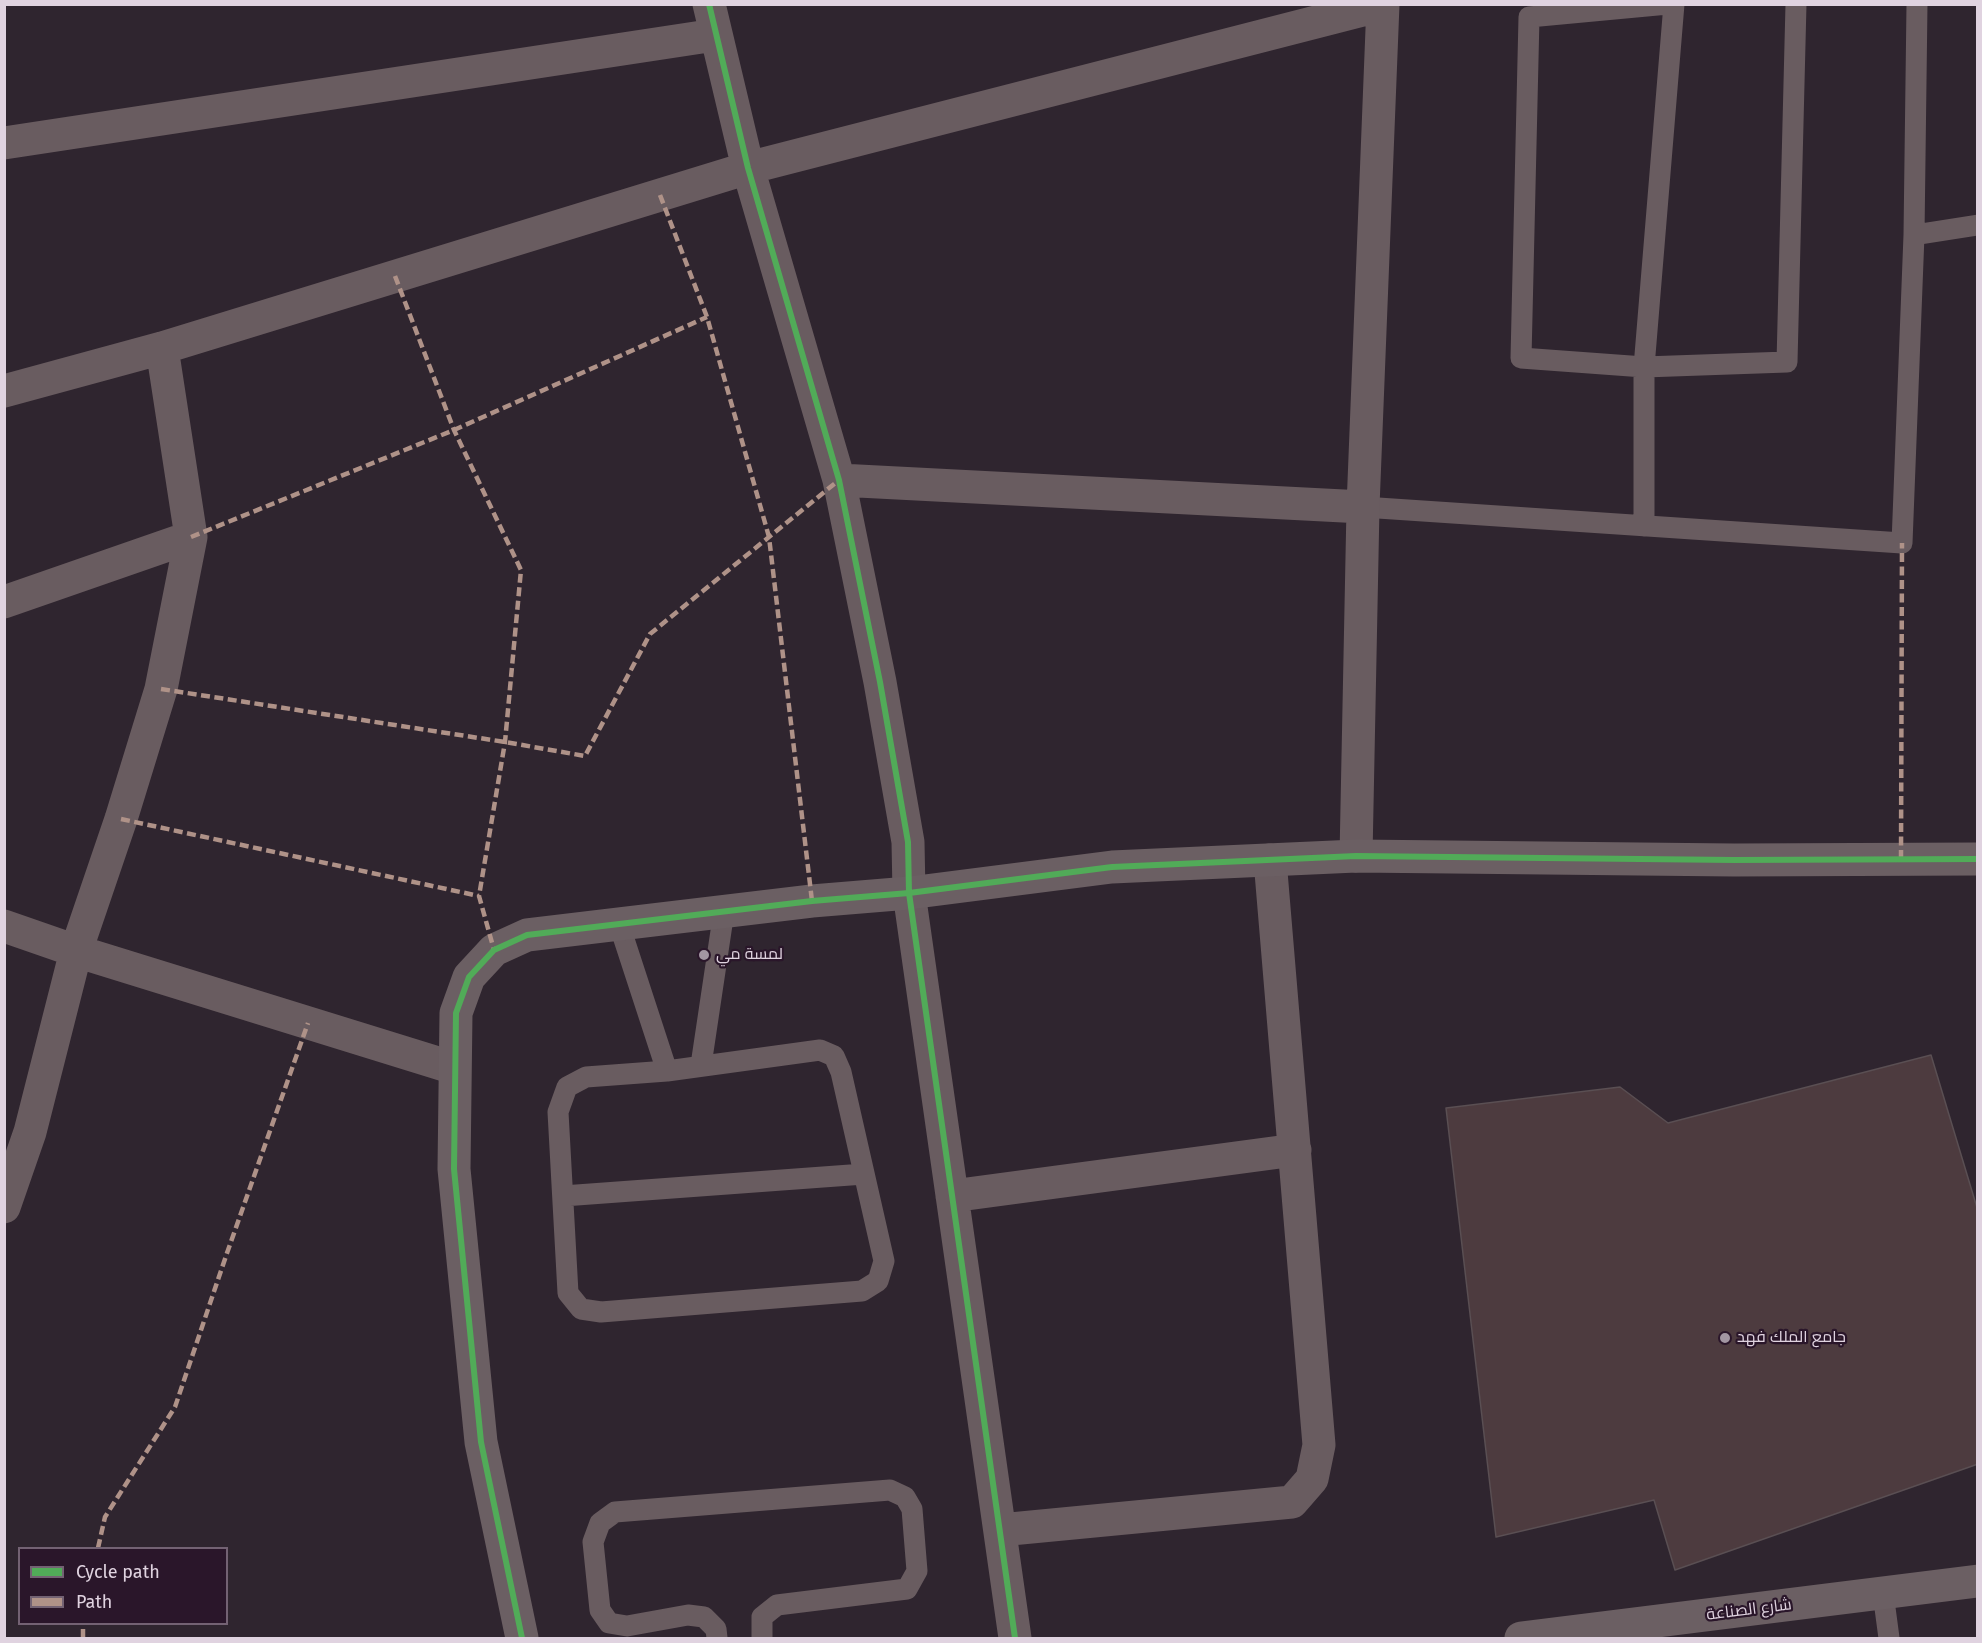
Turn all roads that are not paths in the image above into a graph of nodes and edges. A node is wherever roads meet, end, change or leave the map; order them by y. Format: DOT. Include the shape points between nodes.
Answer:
graph roads {
  1 [pos="1668,4"];
  2 [pos="1674,4"];
  3 [pos="1796,4"];
  4 [pos="1917,4"];
  5 [pos="1383,5"];
  6 [pos="712,20"];
  7 [pos="4,143"];
  8 [pos="748,168"];
  9 [pos="1977,225"];
  10 [pos="1914,235"];
  11 [pos="162,348"];
  12 [pos="1644,367"];
  13 [pos="4,391"];
  14 [pos="839,480"];
  15 [pos="1363,507"];
  16 [pos="1644,526"];
  17 [pos="191,537"];
  18 [pos="4,602"];
  19 [pos="1356,856"];
  20 [pos="1977,859"];
  21 [pos="1270,860"];
  22 [pos="909,893"];
  23 [pos="724,911"];
  24 [pos="619,924"];
  25 [pos="4,926"];
  26 [pos="76,951"];
  27 [pos="701,1065"];
  28 [pos="454,1068"];
  29 [pos="667,1071"];
  30 [pos="17,1128"];
  31 [pos="1295,1150"];
  32 [pos="864,1174"];
  33 [pos="563,1196"];
  34 [pos="952,1196"];
  35 [pos="4,1207"];
  36 [pos="1000,1530"];
  37 [pos="1977,1581"];
  38 [pos="1883,1593"];
  39 [pos="522,1638"];
  40 [pos="717,1638"];
  41 [pos="762,1638"];
  42 [pos="1016,1638"];
  43 [pos="1521,1638"];
  44 [pos="1889,1638"];
  1 -- 12 [label="lane" via="1530,17 1521,358"];
  2 -- 12 [label="lane"];
  3 -- 12 [label="lane" via="1787,362"];
  4 -- 10 [label="lane"];
  5 -- 8 [label="street"];
  5 -- 15 [label="street"];
  6 -- 7 [label="street"];
  6 -- 8 [label="street"];
  8 -- 11 [label="street"];
  8 -- 14 [label="street"];
  9 -- 10 [label="lane"];
  10 -- 16 [label="lane" via="1902,543"];
  11 -- 13 [label="street"];
  11 -- 17 [label="street"];
  12 -- 16 [label="lane"];
  14 -- 15 [label="street"];
  14 -- 22 [label="street" via="908,842"];
  15 -- 16 [label="lane"];
  15 -- 19 [label="street"];
  17 -- 18 [label="street"];
  17 -- 26 [label="street" via="161,689"];
  19 -- 20 [label="street"];
  19 -- 21 [label="street"];
  21 -- 22 [label="street" via="1112,867"];
  21 -- 31 [label="street"];
  22 -- 23 [label="street"];
  22 -- 34 [label="street"];
  23 -- 24 [label="street"];
  23 -- 27 [label="lane"];
  24 -- 28 [label="street" via="528,935 494,950 469,976 456,1013"];
  24 -- 29 [label="lane"];
  25 -- 26 [label="street"];
  26 -- 28 [label="street"];
  26 -- 30 [label="street"];
  27 -- 29 [label="lane"];
  27 -- 32 [label="lane" via="820,1050 834,1056"];
  28 -- 39 [label="street" via="454,1169 481,1442"];
  29 -- 33 [label="lane" via="586,1077 567,1087 558,1112"];
  30 -- 35 [label="street"];
  31 -- 34 [label="street"];
  31 -- 36 [label="street" via="1319,1445 1312,1479 1292,1502"];
  32 -- 33 [label="lane"];
  32 -- 33 [label="lane" via="884,1261 878,1281 862,1291 601,1312 581,1309 568,1293"];
  34 -- 36 [label="street"];
  36 -- 42 [label="street"];
  37 -- 38 [label="street, شارع الصناعة"];
  38 -- 43 [label="street, شارع الصناعة"];
  38 -- 44 [label="lane"];
  40 -- 41 [label="lane" via="717,1629 704,1617 688,1615 627,1626 609,1623 600,1610 593,1542 600,1523 615,1512 890,1490 905,1497 912,1509 917,1571 907,1589 777,1605 762,1617"];
}
